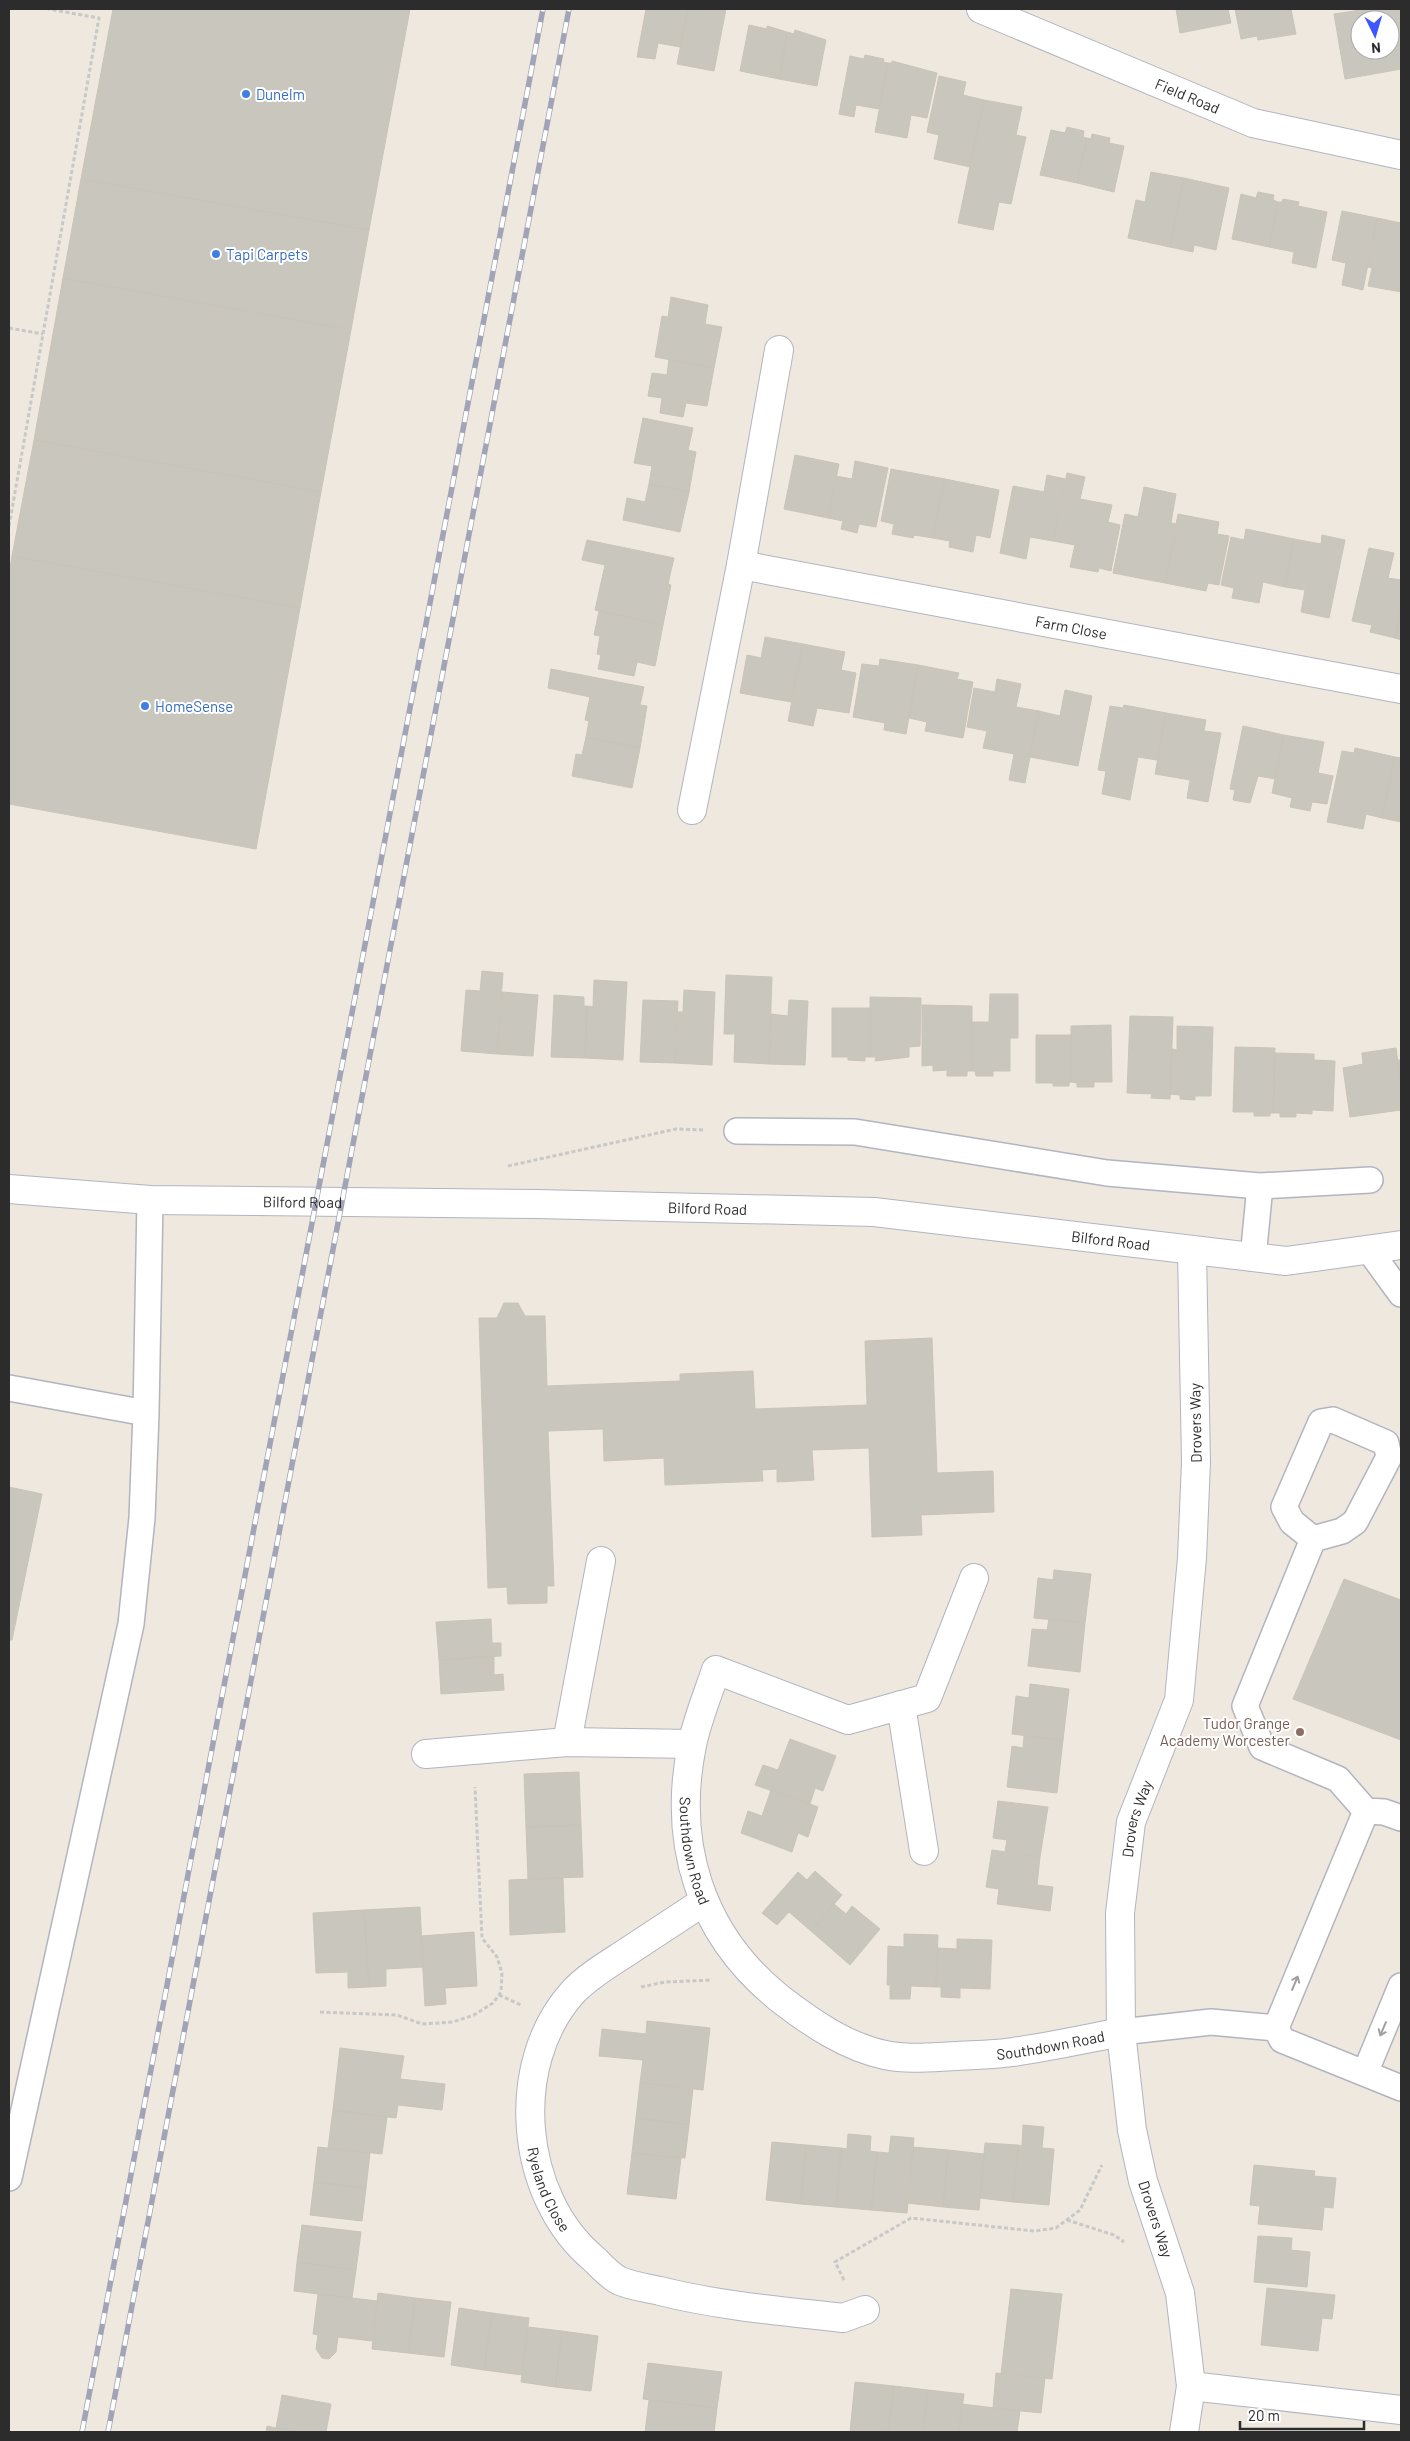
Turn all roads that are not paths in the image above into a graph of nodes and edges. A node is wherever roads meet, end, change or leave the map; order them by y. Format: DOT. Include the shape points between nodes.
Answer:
graph roads {
  1 [pos="981,9"];
  2 [pos="1401,155"];
  3 [pos="779,350"];
  4 [pos="741,565"];
  5 [pos="1401,689"];
  6 [pos="692,810"];
  7 [pos="737,1131"];
  8 [pos="1370,1180"];
  9 [pos="1260,1186"];
  10 [pos="9,1189"];
  11 [pos="150,1200"];
  12 [pos="1401,1245"];
  13 [pos="1369,1250"];
  14 [pos="1192,1251"];
  15 [pos="1254,1258"];
  16 [pos="1401,1294"];
  17 [pos="9,1388"];
  18 [pos="146,1413"];
  19 [pos="1313,1539"];
  20 [pos="601,1561"];
  21 [pos="974,1578"];
  22 [pos="901,1705"];
  23 [pos="567,1742"];
  24 [pos="692,1744"];
  25 [pos="426,1754"];
  26 [pos="1366,1811"];
  27 [pos="1401,1818"];
  28 [pos="924,1851"];
  29 [pos="703,1902"];
  30 [pos="1401,1986"];
  31 [pos="1276,2028"];
  32 [pos="1121,2032"];
  33 [pos="1365,2073"];
  34 [pos="1401,2088"];
  35 [pos="9,2178"];
  36 [pos="862,2310"];
  37 [pos="1191,2386"];
  38 [pos="1401,2410"];
  39 [pos="1184,2432"];
  1 -- 2 [label="street, Field Road" via="1252,123"];
  3 -- 4 [label="street"];
  4 -- 5 [label="street, Farm Close"];
  4 -- 6 [label="street"];
  7 -- 9 [label="lane" via="855,1132 1107,1173"];
  8 -- 9 [label="lane"];
  9 -- 15 [label="lane"];
  10 -- 11 [label="street, Bilford Road"];
  11 -- 14 [label="street, Bilford Road" via="874,1212"];
  11 -- 18 [label="lane"];
  12 -- 13 [label="street, Bilford Road"];
  13 -- 15 [label="street, Bilford Road" via="1286,1261"];
  13 -- 16 [label="lane"];
  14 -- 15 [label="street, Bilford Road"];
  14 -- 32 [label="street, Drovers Way" via="1196,1462 1192,1558 1179,1700 1131,1822 1120,1913"];
  17 -- 18 [label="lane"];
  18 -- 35 [label="lane" via="142,1518 130,1624"];
  19 -- 19 [label="lane" via="1292,1522 1284,1507 1322,1422 1333,1420 1386,1443 1389,1457 1355,1522 1342,1531"];
  19 -- 26 [label="lane" via="1246,1706 1262,1747 1338,1779"];
  20 -- 23 [label="street"];
  21 -- 22 [label="street, Southdown Road" via="926,1698"];
  22 -- 24 [label="street, Southdown Road" via="848,1720 716,1670"];
  22 -- 28 [label="street"];
  23 -- 24 [label="street"];
  23 -- 25 [label="street"];
  24 -- 29 [label="street, Southdown Road" via="686,1834"];
  26 -- 27 [label="lane" via="1384,1812"];
  31 -- 26 [label="lane, one-way"];
  29 -- 32 [label="street, Southdown Road" via="732,1951 757,1978 795,2010 849,2044 886,2055 922,2058 1012,2052"];
  29 -- 36 [label="street, Ryeland Close" via="594,1974 572,1992 551,2024 531,2090 529,2119 536,2162 548,2200 576,2244 619,2280 704,2302 844,2318"];
  30 -- 33 [label="lane, one-way"];
  31 -- 32 [label="lane" via="1211,2022"];
  31 -- 33 [label="lane" via="1282,2040"];
  32 -- 37 [label="street, Drovers Way" via="1132,2130 1143,2181 1180,2293"];
  33 -- 34 [label="lane"];
  37 -- 38 [label="street"];
  37 -- 39 [label="street, Drovers Way"];
}
